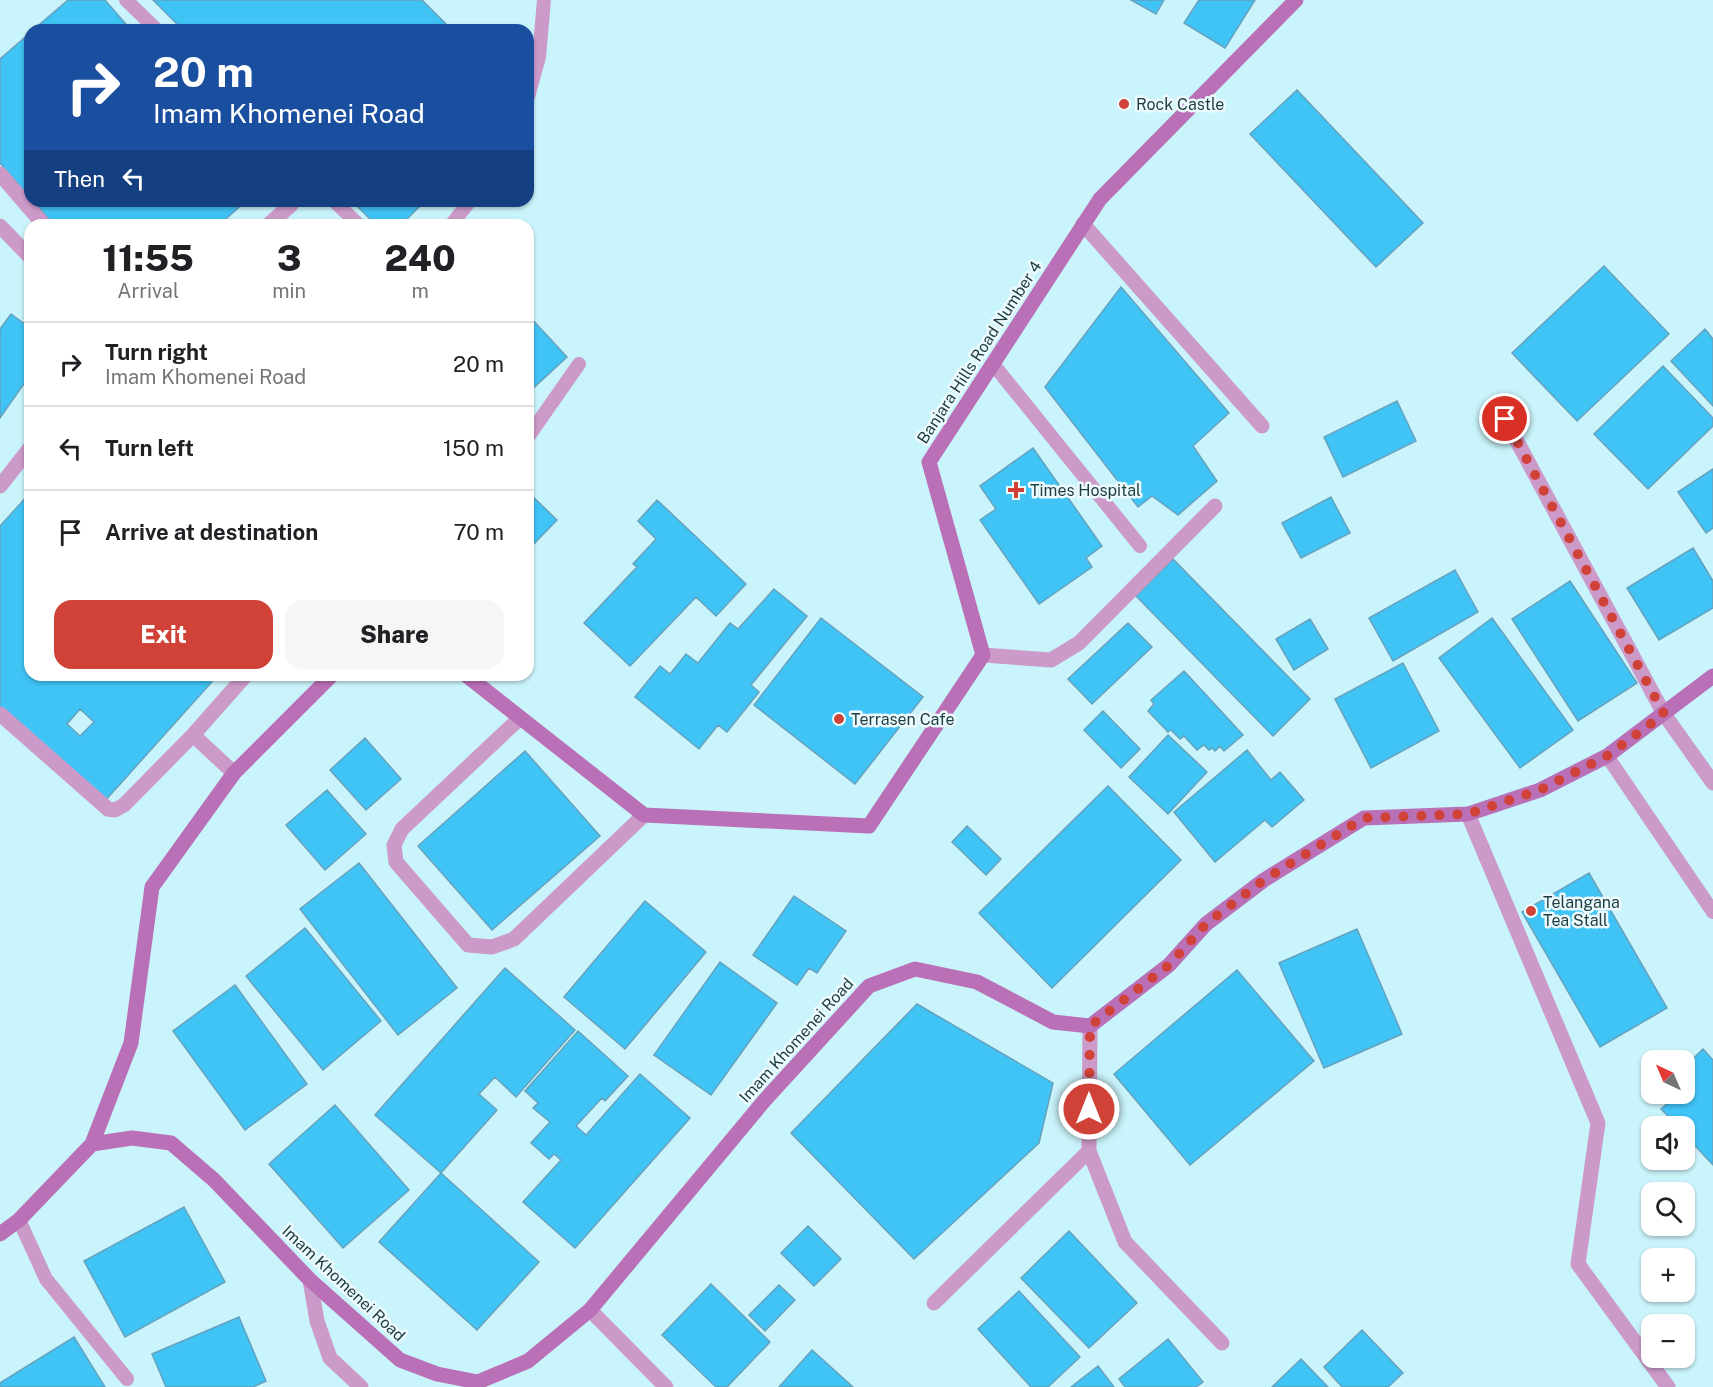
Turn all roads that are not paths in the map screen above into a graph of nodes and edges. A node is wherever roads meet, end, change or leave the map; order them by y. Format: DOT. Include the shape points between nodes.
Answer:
graph roads {
  1 [pos="126,0"];
  2 [pos="544,0"];
  3 [pos="1296,0"];
  4 [pos="151,24"];
  5 [pos="534,75"];
  6 [pos="0,174"];
  7 [pos="24,202"];
  8 [pos="28,207"];
  9 [pos="289,207"];
  10 [pos="340,207"];
  11 [pos="465,207"];
  12 [pos="39,219"];
  13 [pos="275,219"];
  14 [pos="352,219"];
  15 [pos="456,219"];
  16 [pos="1083,224"];
  17 [pos="0,226"];
  18 [pos="24,251"];
  19 [pos="579,364"];
  20 [pos="993,364"];
  21 [pos="1505,419"];
  22 [pos="1262,426"];
  23 [pos="534,428"];
  24 [pos="24,456"];
  25 [pos="0,486"];
  26 [pos="1215,506"];
  27 [pos="1140,546"];
  28 [pos="983,655"];
  29 [pos="1713,676"];
  30 [pos="241,681"];
  31 [pos="326,681"];
  32 [pos="474,681"];
  33 [pos="0,714"];
  34 [pos="1664,714"];
  35 [pos="520,718"];
  36 [pos="193,735"];
  37 [pos="1607,756"];
  38 [pos="234,773"];
  39 [pos="1713,783"];
  40 [pos="1468,814"];
  41 [pos="644,815"];
  42 [pos="1713,912"];
  43 [pos="1090,1026"];
  44 [pos="92,1144"];
  45 [pos="1089,1151"];
  46 [pos="19,1220"];
  47 [pos="0,1234"];
  48 [pos="310,1280"];
  49 [pos="933,1303"];
  50 [pos="590,1310"];
  51 [pos="1222,1344"];
  52 [pos="127,1378"];
  53 [pos="361,1387"];
  54 [pos="666,1387"];
  55 [pos="1668,1387"];
  1 -- 4 [label="lane"];
  2 -- 5 [label="lane"];
  3 -- 16 [label="street, Banjara Hills Road Number 4" via="1100,199"];
  6 -- 7 [label="street"];
  8 -- 12 [label="street"];
  9 -- 13 [label="street"];
  10 -- 14 [label="lane"];
  11 -- 15 [label="lane"];
  16 -- 20 [label="street, Banjara Hills Road Number 4"];
  16 -- 22 [label="street"];
  17 -- 18 [label="street"];
  19 -- 23 [label="lane"];
  20 -- 27 [label="lane"];
  20 -- 28 [label="street, Banjara Hills Road Number 4" via="929,462"];
  21 -- 34 [label="street"];
  24 -- 25 [label="street"];
  26 -- 28 [label="street" via="1079,643 1051,660"];
  28 -- 41 [label="street" via="869,826"];
  29 -- 34 [label="street"];
  30 -- 36 [label="street"];
  31 -- 38 [label="street"];
  32 -- 35 [label="street"];
  33 -- 36 [label="street" via="100,804 115,810"];
  34 -- 37 [label="street"];
  34 -- 39 [label="street"];
  35 -- 41 [label="street"];
  35 -- 41 [label="street" via="402,829 394,845 396,862 468,945 492,947 514,939"];
  36 -- 38 [label="street"];
  37 -- 40 [label="street" via="1540,790"];
  37 -- 42 [label="lane"];
  38 -- 44 [label="street" via="152,886 131,1043"];
  40 -- 43 [label="street" via="1364,818 1255,886 1206,924 1169,965"];
  40 -- 55 [label="street" via="1598,1124 1578,1264"];
  43 -- 45 [label="street"];
  43 -- 50 [label="street, Imam Khomenei Road" via="1053,1022 977,982 915,969 869,986 764,1101"];
  44 -- 46 [label="street"];
  44 -- 48 [label="street, Imam Khomenei Road" via="132,1138 171,1143 214,1180"];
  45 -- 49 [label="street"];
  45 -- 51 [label="street" via="1125,1242"];
  46 -- 47 [label="street"];
  46 -- 52 [label="lane" via="46,1279"];
  48 -- 50 [label="street, Imam Khomenei Road" via="400,1360 436,1374 478,1382 528,1361"];
  48 -- 53 [label="street" via="317,1321 330,1358"];
  50 -- 54 [label="street"];
}
